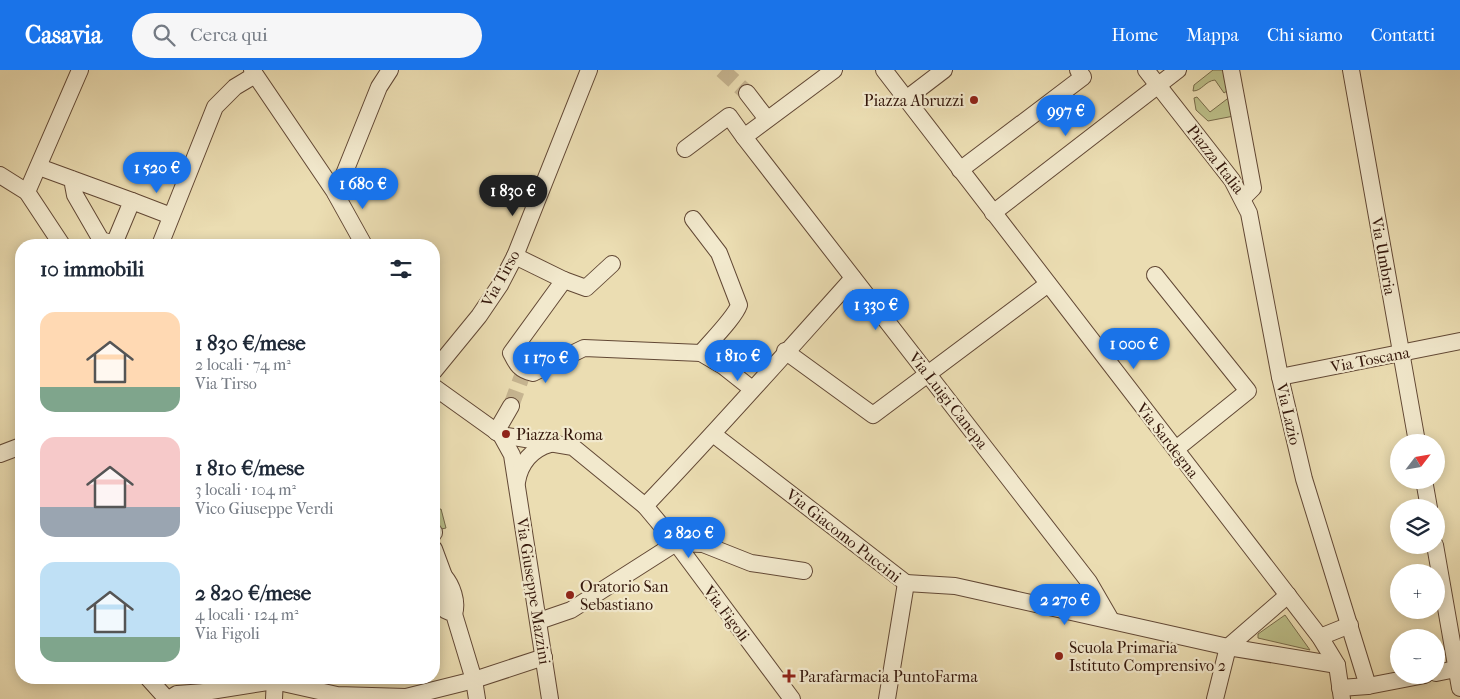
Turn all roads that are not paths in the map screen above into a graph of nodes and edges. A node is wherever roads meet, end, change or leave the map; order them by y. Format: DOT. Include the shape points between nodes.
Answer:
graph roads {
  1 [pos="80,70"];
  2 [pos="390,70"];
  3 [pos="589,70"];
  4 [pos="834,70"];
  5 [pos="884,70"];
  6 [pos="944,70"];
  7 [pos="1078,70"];
  8 [pos="1146,70"];
  9 [pos="1178,70"];
  10 [pos="1231,70"];
  11 [pos="1351,70"];
  12 [pos="254,72"];
  13 [pos="1158,85"];
  14 [pos="747,92"];
  15 [pos="906,99"];
  16 [pos="767,119"];
  17 [pos="744,137"];
  18 [pos="685,149"];
  19 [pos="39,167"];
  20 [pos="960,170"];
  21 [pos="0,174"];
  22 [pos="72,179"];
  23 [pos="28,192"];
  24 [pos="336,194"];
  25 [pos="1243,198"];
  26 [pos="132,201"];
  27 [pos="993,213"];
  28 [pos="171,216"];
  29 [pos="693,220"];
  30 [pos="58,239"];
  31 [pos="100,239"];
  32 [pos="116,239"];
  33 [pos="162,239"];
  34 [pos="361,239"];
  35 [pos="515,256"];
  36 [pos="612,264"];
  37 [pos="1155,275"];
  38 [pos="853,278"];
  39 [pos="564,280"];
  40 [pos="1048,284"];
  41 [pos="1460,341"];
  42 [pos="785,352"];
  43 [pos="1402,352"];
  44 [pos="702,353"];
  45 [pos="440,363"];
  46 [pos="929,373"];
  47 [pos="1280,377"];
  48 [pos="752,389"];
  49 [pos="440,390"];
  50 [pos="511,406"];
  51 [pos="499,434"];
  52 [pos="713,434"];
  53 [pos="1416,434"];
  54 [pos="550,444"];
  55 [pos="15,448"];
  56 [pos="1176,449"];
  57 [pos="0,454"];
  58 [pos="516,484"];
  59 [pos="645,506"];
  60 [pos="676,543"];
  61 [pos="1437,554"];
  62 [pos="804,571"];
  63 [pos="906,583"];
  64 [pos="440,591"];
  65 [pos="1288,595"];
  66 [pos="1111,620"];
  67 [pos="539,621"];
  68 [pos="1350,626"];
  69 [pos="1320,637"];
  70 [pos="1228,646"];
  71 [pos="544,657"];
  72 [pos="1337,665"];
  73 [pos="1458,669"];
  74 [pos="1445,671"];
  75 [pos="474,680"];
  76 [pos="1390,682"];
  77 [pos="154,684"];
  78 [pos="253,684"];
  79 [pos="275,684"];
  80 [pos="292,684"];
  81 [pos="1368,686"];
  82 [pos="1460,688"];
  83 [pos="1341,694"];
  84 [pos="204,695"];
  85 [pos="338,697"];
  86 [pos="168,699"];
  87 [pos="274,699"];
  88 [pos="477,699"];
  89 [pos="550,699"];
  90 [pos="792,699"];
  91 [pos="887,699"];
  92 [pos="1215,699"];
  1 -- 19 [label="street"];
  2 -- 24 [label="street" via="379,87"];
  3 -- 35 [label="street, Via Tirso"];
  4 -- 16 [label="street"];
  5 -- 15 [label="street, Via Sardegna"];
  6 -- 15 [label="street"];
  7 -- 20 [label="street" via="1083,77"];
  8 -- 13 [label="street, Piazza Italia"];
  9 -- 13 [label="street"];
  10 -- 25 [label="street, Piazza Italia" via="1253,188"];
  11 -- 43 [label="street, Via Umbria"];
  12 -- 24 [label="street"];
  12 -- 28 [label="street" via="215,106"];
  13 -- 25 [label="street, Piazza Italia"];
  13 -- 27 [label="street"];
  14 -- 16 [label="street"];
  15 -- 20 [label="street, Via Sardegna"];
  16 -- 17 [label="street"];
  17 -- 18 [label="street, Via Luigi Canepa" via="729,116"];
  17 -- 38 [label="street, Via Luigi Canepa"];
  19 -- 22 [label="street"];
  19 -- 23 [label="street"];
  20 -- 27 [label="street, Via Sardegna"];
  21 -- 23 [label="street"];
  22 -- 26 [label="street"];
  22 -- 31 [label="street" via="75,195"];
  23 -- 30 [label="street"];
  24 -- 34 [label="street"];
  25 -- 47 [label="street, Via Lazio" via="1249,213"];
  26 -- 28 [label="street"];
  26 -- 32 [label="street"];
  27 -- 40 [label="street, Via Sardegna"];
  28 -- 33 [label="street"];
  29 -- 44 [label="street" via="719,253 739,305 736,314"];
  35 -- 39 [label="street"];
  35 -- 45 [label="street, Via Tirso" via="484,308"];
  36 -- 39 [label="street" via="586,288"];
  37 -- 56 [label="street" via="1248,391"];
  38 -- 42 [label="street"];
  38 -- 46 [label="street, Via Luigi Canepa"];
  39 -- 44 [label="street" via="511,353 523,374 533,374 584,348"];
  40 -- 46 [label="street"];
  40 -- 56 [label="street, Via Sardegna"];
  41 -- 43 [label="street, Via Toscana"];
  42 -- 46 [label="street" via="872,415"];
  42 -- 48 [label="street"];
  43 -- 47 [label="street, Via Toscana"];
  43 -- 53 [label="street, Via Umbria"];
  44 -- 48 [label="street"];
  46 -- 66 [label="street, Via Luigi Canepa" via="1089,582"];
  47 -- 68 [label="street, Via Lazio" via="1304,479"];
  48 -- 52 [label="street"];
  49 -- 51 [label="street"];
  50 -- 51 [label="street"];
  51 -- 54 [label="street"];
  51 -- 58 [label="street" via="512,455"];
  52 -- 59 [label="street"];
  52 -- 63 [label="street, Via Giacomo Puccini"];
  54 -- 58 [label="street" via="527,458 519,469"];
  54 -- 59 [label="street, Via Figoli" via="573,448"];
  55 -- 57 [label="street"];
  56 -- 65 [label="street, Via Sardegna"];
  58 -- 67 [label="street, Via Giuseppe Mazzini"];
  59 -- 60 [label="street, Via Figoli"];
  60 -- 62 [label="street" via="703,544 751,563"];
  60 -- 67 [label="street" via="571,610"];
  60 -- 90 [label="street, Via Figoli"];
  61 -- 73 [label="street"];
  63 -- 66 [label="street" via="955,586"];
  63 -- 91 [label="street, Via Giacomo Puccini"];
  64 -- 75 [label="street" via="445,610 454,614"];
  65 -- 69 [label="street, Via Sardegna"];
  65 -- 70 [label="street"];
  66 -- 70 [label="street"];
  67 -- 71 [label="street, Via Giuseppe Mazzini"];
  68 -- 69 [label="street"];
  68 -- 81 [label="street, Via Lazio"];
  69 -- 72 [label="street, Via Sardegna"];
  70 -- 72 [label="street"];
  70 -- 92 [label="street"];
  71 -- 75 [label="street"];
  71 -- 89 [label="street, Via Giuseppe Mazzini"];
  72 -- 83 [label="street, Via Sardegna"];
  73 -- 74 [label="street"];
  73 -- 82 [label="street"];
  75 -- 85 [label="street" via="406,697"];
  75 -- 88 [label="street"];
  76 -- 81 [label="street"];
  77 -- 86 [label="street"];
  78 -- 84 [label="street"];
  79 -- 87 [label="street"];
  80 -- 85 [label="street"];
  81 -- 83 [label="street"];
  84 -- 86 [label="street" via="177,694"];
}
